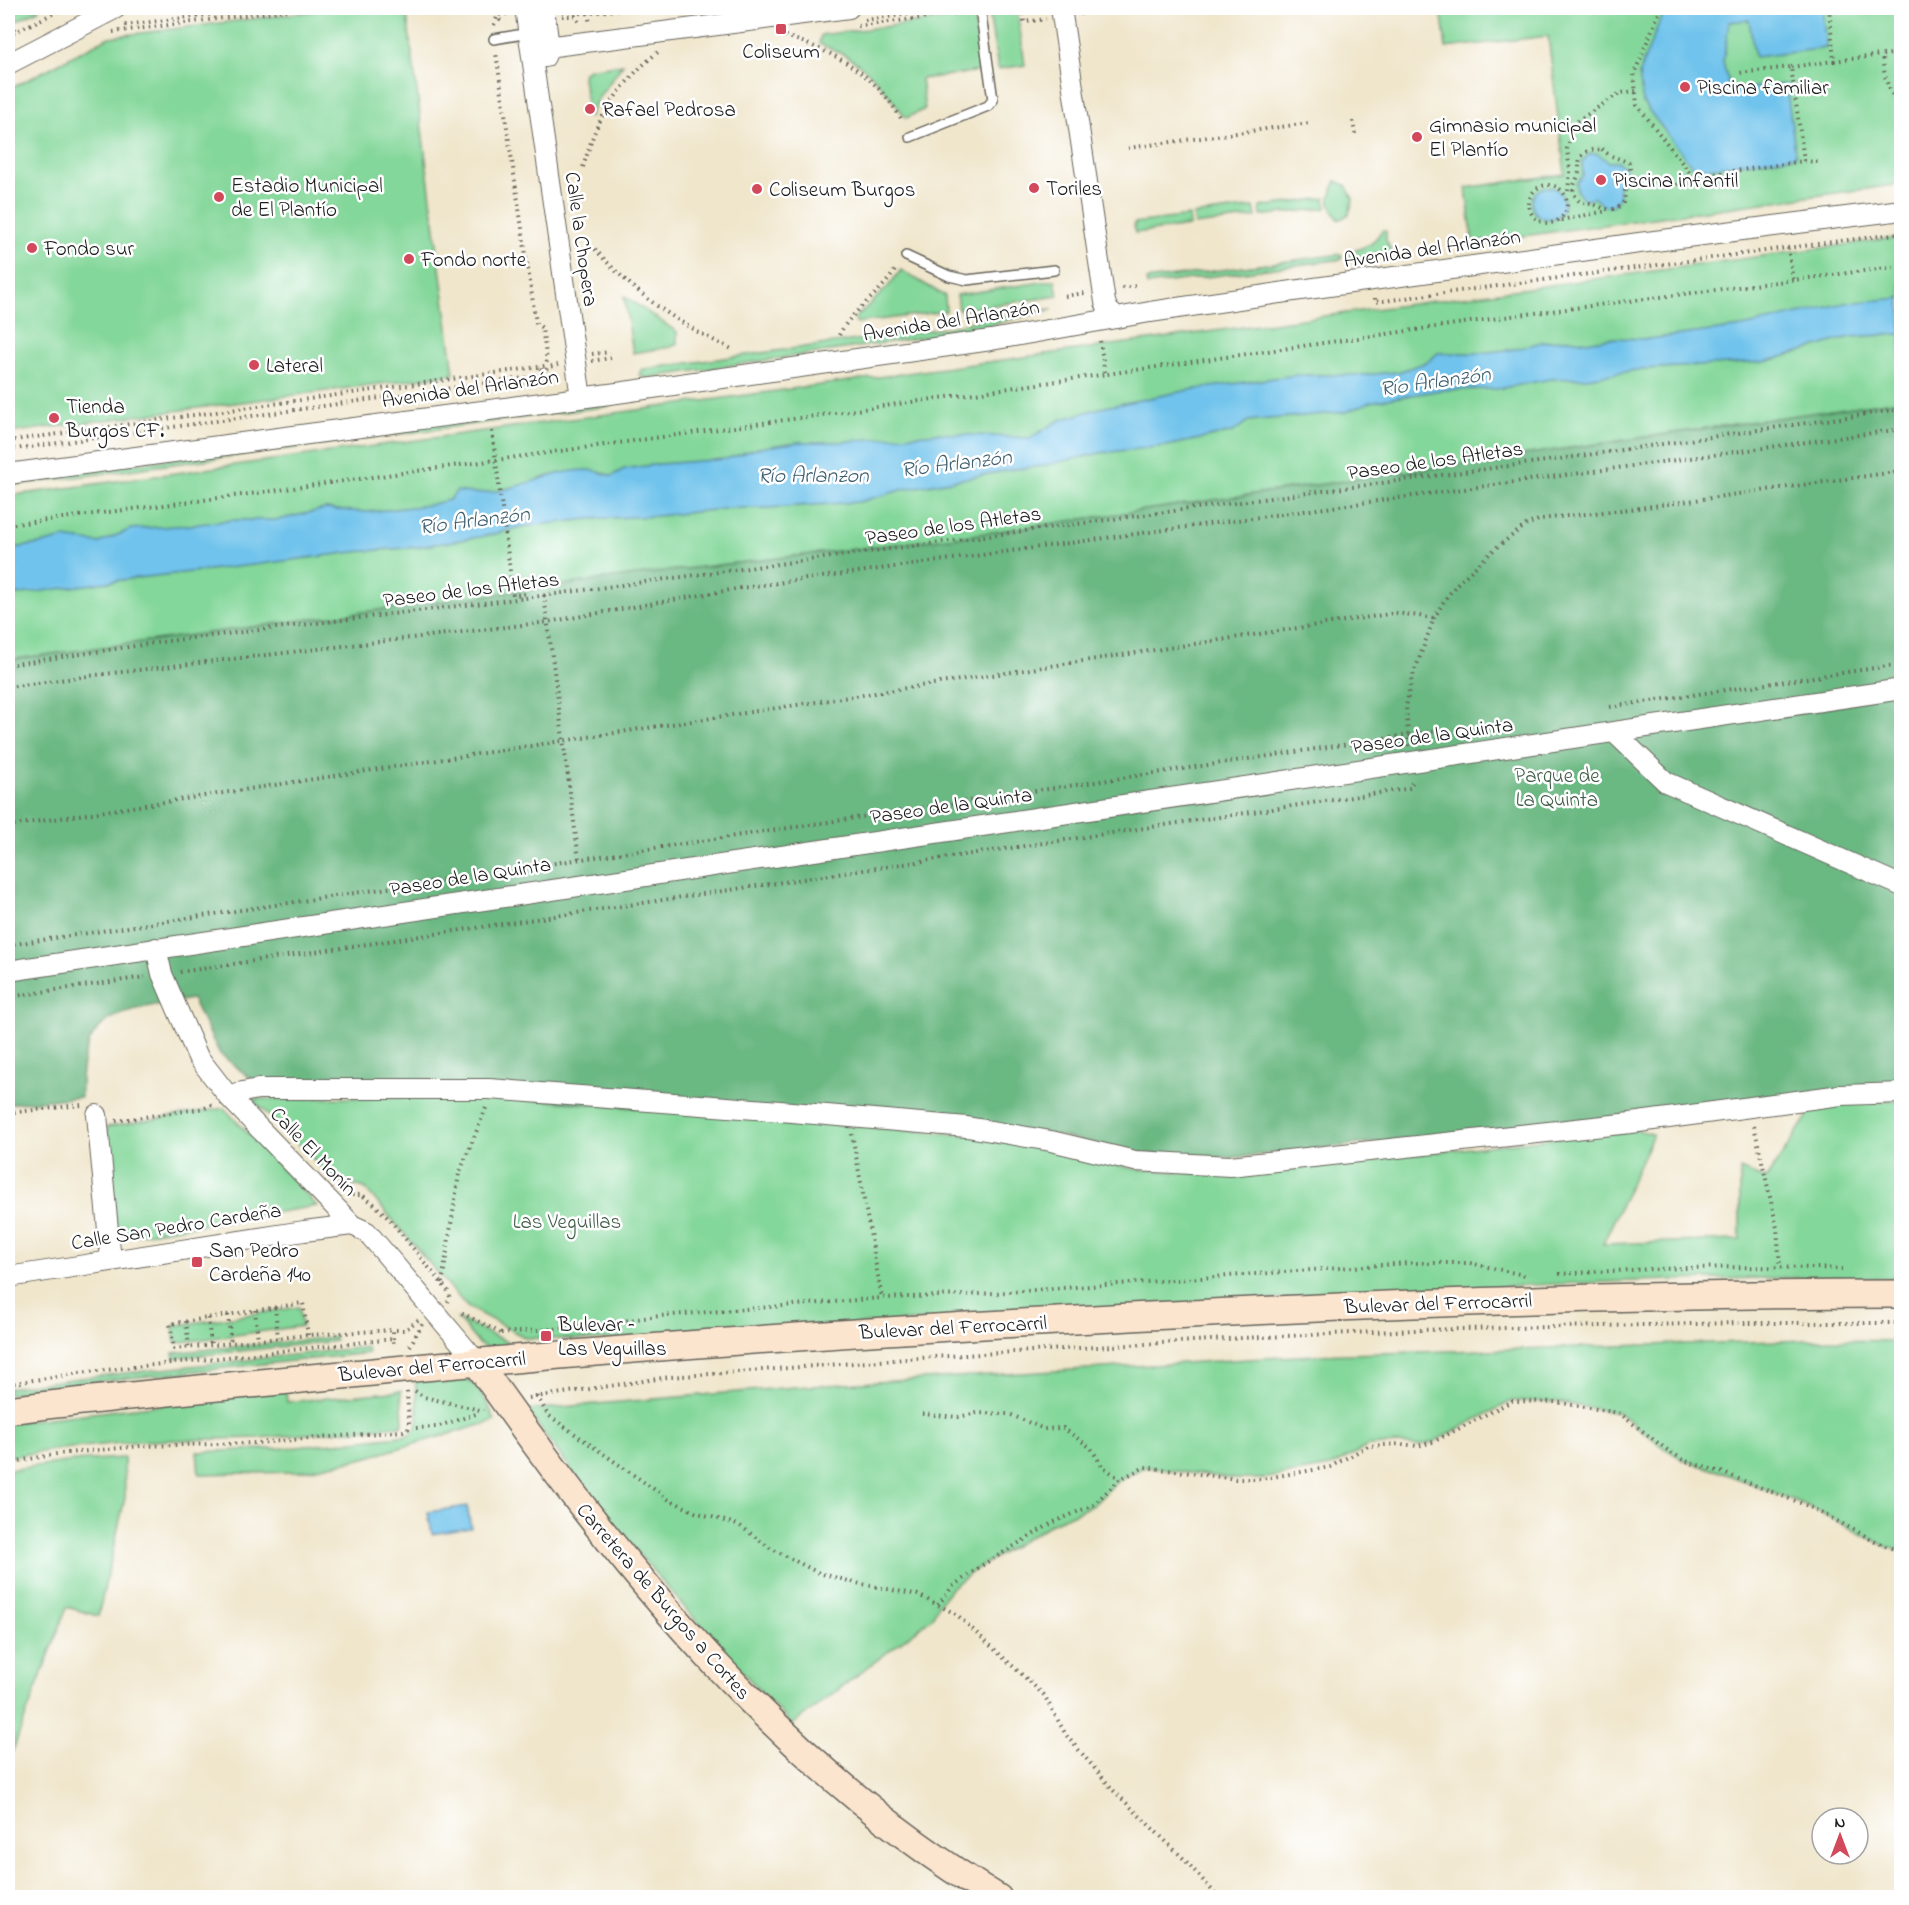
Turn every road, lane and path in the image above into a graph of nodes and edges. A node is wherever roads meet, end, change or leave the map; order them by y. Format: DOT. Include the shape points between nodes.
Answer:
graph roads {
  1 [pos="65,8"];
  2 [pos="267,8"];
  3 [pos="304,8"];
  4 [pos="497,8"];
  5 [pos="507,8"];
  6 [pos="525,8"];
  7 [pos="544,8"];
  8 [pos="578,8"];
  9 [pos="630,8"];
  10 [pos="849,8"];
  11 [pos="980,8"];
  12 [pos="1022,8"];
  13 [pos="1061,8"];
  14 [pos="1661,8"];
  15 [pos="1828,8"];
  16 [pos="498,15"];
  17 [pos="114,17"];
  18 [pos="8,18"];
  19 [pos="507,22"];
  20 [pos="1024,22"];
  21 [pos="777,34"];
  22 [pos="8,35"];
  23 [pos="494,39"];
  24 [pos="536,43"];
  25 [pos="663,49"];
  26 [pos="11,52"];
  27 [pos="1902,53"];
  28 [pos="1882,56"];
  29 [pos="1834,61"];
  30 [pos="1791,67"];
  31 [pos="1739,74"];
  32 [pos="1636,91"];
  33 [pos="1902,106"];
  34 [pos="902,120"];
  35 [pos="1353,121"];
  36 [pos="1309,123"];
  37 [pos="1355,134"];
  38 [pos="910,137"];
  39 [pos="1128,148"];
  40 [pos="1804,161"];
  41 [pos="1818,162"];
  42 [pos="583,167"];
  43 [pos="1691,174"];
  44 [pos="1677,184"];
  45 [pos="1568,191"];
  46 [pos="1610,210"];
  47 [pos="1902,210"];
  48 [pos="1559,220"];
  49 [pos="1902,233"];
  50 [pos="1788,248"];
  51 [pos="595,249"];
  52 [pos="906,256"];
  53 [pos="1902,266"];
  54 [pos="897,267"];
  55 [pos="1054,270"];
  56 [pos="1793,279"];
  57 [pos="1375,302"];
  58 [pos="1111,310"];
  59 [pos="839,335"];
  60 [pos="1100,340"];
  61 [pos="734,350"];
  62 [pos="576,363"];
  63 [pos="541,368"];
  64 [pos="542,374"];
  65 [pos="1105,374"];
  66 [pos="540,381"];
  67 [pos="580,398"];
  68 [pos="1902,409"];
  69 [pos="1902,429"];
  70 [pos="492,431"];
  71 [pos="8,441"];
  72 [pos="8,450"];
  73 [pos="1902,471"];
  74 [pos="8,474"];
  75 [pos="8,525"];
  76 [pos="544,595"];
  77 [pos="511,598"];
  78 [pos="1434,618"];
  79 [pos="548,622"];
  80 [pos="1902,664"];
  81 [pos="8,665"];
  82 [pos="8,687"];
  83 [pos="1902,689"];
  84 [pos="1610,707"];
  85 [pos="1442,730"];
  86 [pos="1616,734"];
  87 [pos="1408,735"];
  88 [pos="563,739"];
  89 [pos="1411,763"];
  90 [pos="8,826"];
  91 [pos="579,860"];
  92 [pos="583,883"];
  93 [pos="1902,886"];
  94 [pos="588,911"];
  95 [pos="8,945"];
  96 [pos="156,948"];
  97 [pos="8,971"];
  98 [pos="162,974"];
  99 [pos="8,997"];
  100 [pos="489,1089"];
  101 [pos="1902,1093"];
  102 [pos="229,1097"];
  103 [pos="1750,1107"];
  104 [pos="8,1113"];
  105 [pos="92,1114"];
  106 [pos="850,1117"];
  107 [pos="352,1225"];
  108 [pos="111,1261"];
  109 [pos="1780,1267"];
  110 [pos="1846,1269"];
  111 [pos="1552,1274"];
  112 [pos="1529,1276"];
  113 [pos="8,1277"];
  114 [pos="441,1293"];
  115 [pos="1902,1294"];
  116 [pos="882,1298"];
  117 [pos="448,1302"];
  118 [pos="275,1307"];
  119 [pos="255,1310"];
  120 [pos="417,1312"];
  121 [pos="228,1315"];
  122 [pos="208,1318"];
  123 [pos="186,1321"];
  124 [pos="424,1321"];
  125 [pos="1902,1323"];
  126 [pos="393,1330"];
  127 [pos="308,1335"];
  128 [pos="278,1338"];
  129 [pos="393,1339"];
  130 [pos="258,1340"];
  131 [pos="231,1342"];
  132 [pos="211,1345"];
  133 [pos="189,1347"];
  134 [pos="405,1355"];
  135 [pos="394,1356"];
  136 [pos="476,1361"];
  137 [pos="8,1383"];
  138 [pos="537,1396"];
  139 [pos="494,1408"];
  140 [pos="8,1410"];
  141 [pos="922,1414"];
  142 [pos="416,1428"];
  143 [pos="8,1463"];
  144 [pos="1120,1479"];
  145 [pos="1902,1552"];
  146 [pos="938,1605"];
  147 [pos="998,1898"];
  148 [pos="1219,1898"];
  1 -- 26 [label="path" via="17,32"];
  2 -- 17 [label="path"];
  3 -- 17 [label="path"];
  4 -- 16 [label="path"];
  5 -- 16 [label="path" via="508,14"];
  6 -- 24 [label="street, Calle la Chopera"];
  7 -- 24 [label="street, Calle la Chopera"];
  8 -- 9 [label="path" via="583,14"];
  10 -- 24 [label="street"];
  11 -- 38 [label="lane" via="993,100 988,106"];
  12 -- 20 [label="path"];
  13 -- 58 [label="street"];
  14 -- 32 [label="path" via="1634,74"];
  15 -- 29 [label="path"];
  16 -- 19 [label="path"];
  16 -- 23 [label="path"];
  17 -- 26 [label="street"];
  18 -- 26 [label="path"];
  21 -- 34 [label="path" via="819,48 860,71 879,88"];
  22 -- 26 [label="path"];
  23 -- 24 [label="lane"];
  23 -- 63 [label="path" via="536,323 542,328 547,361"];
  24 -- 62 [label="street, Calle la Chopera" via="540,69 536,87"];
  25 -- 42 [label="path" via="630,78 613,100 598,125"];
  27 -- 28 [label="path"];
  28 -- 29 [label="path"];
  28 -- 33 [label="path" via="1888,87"];
  29 -- 30 [label="path"];
  30 -- 31 [label="path"];
  30 -- 40 [label="path"];
  32 -- 43 [label="path" via="1638,105"];
  32 -- 45 [label="path" via="1620,93 1576,122 1567,149"];
  35 -- 37 [label="path"];
  36 -- 39 [label="path"];
  40 -- 41 [label="path"];
  40 -- 43 [label="path" via="1693,177"];
  43 -- 44 [label="path"];
  45 -- 46 [label="path" via="1583,204"];
  45 -- 46 [label="path" via="1579,173 1582,155 1602,149 1611,158 1629,162 1632,179 1621,206"];
  45 -- 48 [label="path" via="1567,210"];
  45 -- 48 [label="path" via="1553,185 1540,186 1528,201 1531,213 1540,222"];
  46 -- 48 [label="path"];
  47 -- 58 [label="street, Avenida del Arlanzón" via="1150,312"];
  49 -- 50 [label="path"];
  50 -- 56 [label="path"];
  50 -- 57 [label="path"];
  51 -- 61 [label="path" via="657,306"];
  52 -- 55 [label="lane" via="967,280"];
  53 -- 56 [label="path"];
  54 -- 59 [label="path" via="877,293 847,320"];
  56 -- 65 [label="path"];
  58 -- 67 [label="street, Avenida del Arlanzón" via="991,340"];
  60 -- 65 [label="path"];
  62 -- 64 [label="path" via="549,366"];
  62 -- 67 [label="street, Calle la Chopera"];
  63 -- 64 [label="path"];
  63 -- 71 [label="path"];
  64 -- 66 [label="path"];
  64 -- 72 [label="path"];
  65 -- 75 [label="path"];
  67 -- 74 [label="street, Avenida del Arlanzón"];
  68 -- 76 [label="path, Paseo de los Atletas"];
  69 -- 79 [label="path" via="741,588"];
  70 -- 77 [label="path, bridge"];
  73 -- 78 [label="path" via="1541,519 1497,547 1457,584"];
  76 -- 77 [label="path, Paseo de los Atletas"];
  76 -- 79 [label="path"];
  77 -- 81 [label="path, Paseo de los Atletas"];
  78 -- 87 [label="path" via="1411,681 1406,707"];
  78 -- 88 [label="path" via="1396,613"];
  79 -- 82 [label="path"];
  79 -- 88 [label="path"];
  80 -- 84 [label="path"];
  83 -- 86 [label="street, Paseo de la Quinta"];
  85 -- 87 [label="path"];
  86 -- 89 [label="street, Paseo de la Quinta"];
  86 -- 93 [label="street" via="1666,782"];
  87 -- 89 [label="path"];
  87 -- 91 [label="path"];
  88 -- 90 [label="path"];
  88 -- 91 [label="path"];
  89 -- 92 [label="street, Paseo de la Quinta"];
  89 -- 94 [label="path" via="1412,784 1406,789"];
  91 -- 92 [label="path"];
  91 -- 95 [label="path"];
  92 -- 94 [label="path"];
  92 -- 96 [label="street, Paseo de la Quinta"];
  94 -- 98 [label="path"];
  96 -- 97 [label="street, Paseo de la Quinta"];
  96 -- 98 [label="street, Calle El Monín"];
  98 -- 99 [label="path"];
  98 -- 102 [label="street, Calle El Monín" via="198,1057"];
  100 -- 102 [label="street" via="258,1089"];
  100 -- 106 [label="street"];
  100 -- 114 [label="path" via="484,1113 459,1174"];
  101 -- 103 [label="street" via="1841,1095"];
  102 -- 105 [label="path" via="205,1108"];
  102 -- 107 [label="street, Calle El Monín"];
  103 -- 106 [label="street" via="1230,1166 1135,1161 967,1127"];
  103 -- 109 [label="path" via="1777,1228"];
  104 -- 105 [label="path"];
  105 -- 108 [label="street"];
  106 -- 116 [label="path"];
  107 -- 108 [label="street, Calle San Pedro Cardeña"];
  107 -- 136 [label="street, Calle El Monín" via="367,1232"];
  108 -- 113 [label="street, Calle San Pedro Cardeña"];
  109 -- 110 [label="path"];
  109 -- 111 [label="path"];
  112 -- 116 [label="path" via="1470,1263 1408,1263"];
  115 -- 136 [label="main road, Bulevar del Ferrocarril" via="1531,1299 1196,1312 787,1336"];
  116 -- 117 [label="path" via="501,1333 455,1310"];
  118 -- 119 [label="path"];
  118 -- 127 [label="path" via="303,1303"];
  118 -- 128 [label="path"];
  119 -- 121 [label="path"];
  119 -- 130 [label="path"];
  120 -- 126 [label="path" via="421,1317 405,1330"];
  121 -- 122 [label="path"];
  121 -- 131 [label="path"];
  122 -- 123 [label="path"];
  122 -- 132 [label="path"];
  123 -- 133 [label="path"];
  123 -- 133 [label="path" via="170,1324 174,1349"];
  124 -- 134 [label="path"];
  125 -- 138 [label="path" via="1416,1330 1231,1339 670,1377"];
  126 -- 127 [label="path"];
  126 -- 129 [label="path"];
  127 -- 128 [label="path"];
  128 -- 130 [label="path"];
  129 -- 135 [label="path"];
  129 -- 137 [label="path"];
  130 -- 131 [label="path"];
  131 -- 132 [label="path"];
  132 -- 133 [label="path"];
  136 -- 139 [label="main road, Carretera de Burgos a Cortes"];
  136 -- 140 [label="main road, Bulevar del Ferrocarril"];
  138 -- 139 [label="path"];
  138 -- 146 [label="path" via="548,1415 668,1499 739,1525 770,1548 819,1574 918,1595"];
  139 -- 142 [label="path" via="436,1427"];
  139 -- 143 [label="path" via="424,1397 406,1385 409,1425 403,1431 256,1443 141,1446"];
  139 -- 147 [label="main road, Carretera de Burgos a Cortes" via="749,1701 877,1815"];
  141 -- 144 [label="path" via="958,1418 977,1413 1009,1414 1044,1429 1063,1428 1091,1448 1102,1466"];
  144 -- 145 [label="path" via="1145,1467 1236,1479 1261,1479 1330,1467 1368,1446 1417,1446 1433,1442 1512,1401 1556,1402 1619,1413 1686,1461 1808,1506"];
  144 -- 146 [label="path" via="1093,1505 1052,1523 981,1566 953,1586"];
  146 -- 148 [label="path" via="956,1614 1044,1695 1066,1735 1107,1783"];
}
